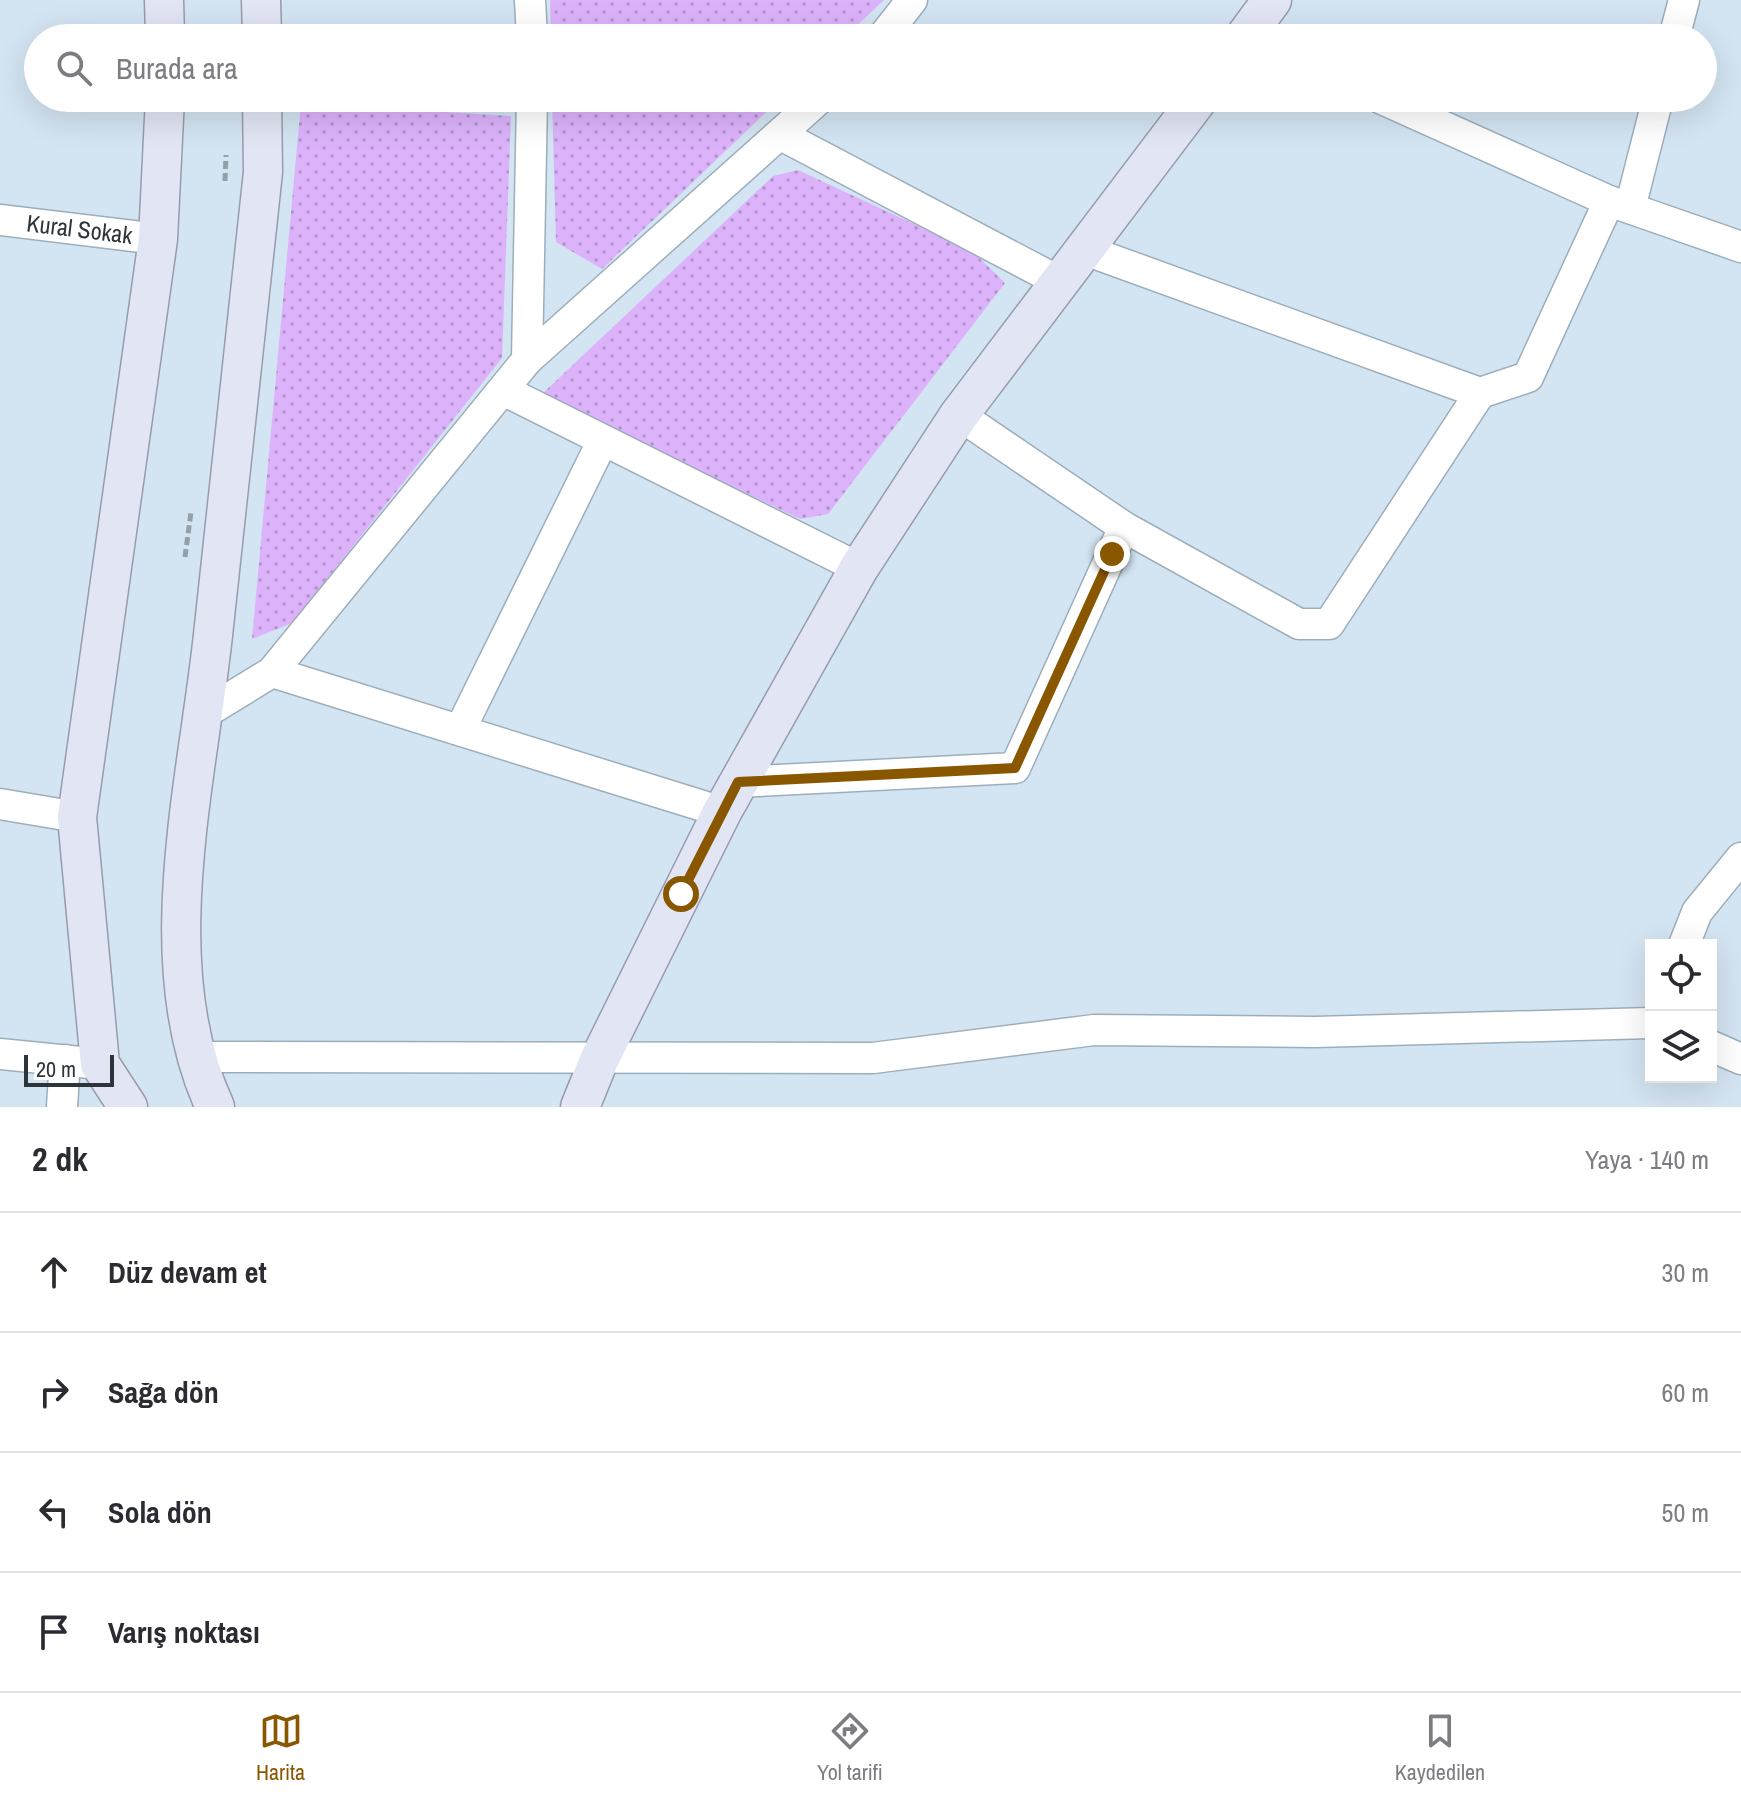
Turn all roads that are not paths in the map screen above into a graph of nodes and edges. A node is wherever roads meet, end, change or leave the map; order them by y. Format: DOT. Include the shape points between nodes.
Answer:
graph roads {
  1 [pos="164,0"];
  2 [pos="261,0"];
  3 [pos="530,0"];
  4 [pos="912,0"];
  5 [pos="1272,0"];
  6 [pos="1684,0"];
  7 [pos="165,24"];
  8 [pos="262,24"];
  9 [pos="531,24"];
  10 [pos="893,24"];
  11 [pos="1255,24"];
  12 [pos="1678,24"];
  13 [pos="164,112"];
  14 [pos="262,112"];
  15 [pos="532,112"];
  16 [pos="805,112"];
  17 [pos="1188,112"];
  18 [pos="1412,112"];
  19 [pos="1653,112"];
  20 [pos="781,135"];
  21 [pos="1619,204"];
  22 [pos="0,220"];
  23 [pos="158,239"];
  24 [pos="1741,247"];
  25 [pos="1085,250"];
  26 [pos="1060,282"];
  27 [pos="527,360"];
  28 [pos="503,390"];
  29 [pos="1480,393"];
  30 [pos="959,415"];
  31 [pos="603,440"];
  32 [pos="1124,527"];
  33 [pos="859,568"];
  34 [pos="272,672"];
  35 [pos="205,713"];
  36 [pos="460,730"];
  37 [pos="730,797"];
  38 [pos="0,804"];
  39 [pos="77,817"];
  40 [pos="1741,858"];
  41 [pos="1686,939"];
  42 [pos="1645,1023"];
  43 [pos="1717,1049"];
  44 [pos="0,1054"];
  45 [pos="199,1057"];
  46 [pos="1741,1059"];
  47 [pos="599,1060"];
  48 [pos="83,1062"];
  49 [pos="62,1107"];
  50 [pos="128,1107"];
  51 [pos="215,1107"];
  52 [pos="580,1107"];
  1 -- 7 [label="main road"];
  2 -- 8 [label="main road"];
  3 -- 9 [label="street"];
  4 -- 10 [label="street"];
  5 -- 11 [label="main road"];
  6 -- 12 [label="street"];
  13 -- 23 [label="main road"];
  14 -- 35 [label="main road" via="263,172"];
  15 -- 27 [label="street"];
  16 -- 20 [label="street"];
  17 -- 25 [label="main road"];
  18 -- 21 [label="street"];
  19 -- 21 [label="street"];
  20 -- 26 [label="street"];
  20 -- 27 [label="street"];
  21 -- 24 [label="street"];
  21 -- 29 [label="street" via="1528,377"];
  22 -- 23 [label="street, Kural Sokak"];
  23 -- 39 [label="main road"];
  25 -- 26 [label="main road"];
  25 -- 29 [label="street"];
  26 -- 30 [label="main road"];
  27 -- 28 [label="street"];
  28 -- 31 [label="street"];
  28 -- 34 [label="street"];
  29 -- 32 [label="street" via="1329,624 1299,624"];
  30 -- 32 [label="street"];
  30 -- 33 [label="main road"];
  31 -- 33 [label="street"];
  31 -- 36 [label="street"];
  32 -- 37 [label="street" via="1015,768"];
  33 -- 37 [label="main road"];
  34 -- 35 [label="street"];
  34 -- 36 [label="street"];
  35 -- 45 [label="main road" via="182,874 182,948"];
  36 -- 37 [label="street"];
  37 -- 47 [label="main road"];
  38 -- 39 [label="street"];
  39 -- 48 [label="main road"];
  40 -- 41 [label="street" via="1697,912"];
  42 -- 47 [label="street" via="1315,1032 1094,1030 873,1058"];
  43 -- 46 [label="street"];
  44 -- 48 [label="street"];
  45 -- 47 [label="street"];
  45 -- 51 [label="main road"];
  47 -- 52 [label="main road"];
  48 -- 49 [label="street"];
  48 -- 50 [label="main road"];
}
